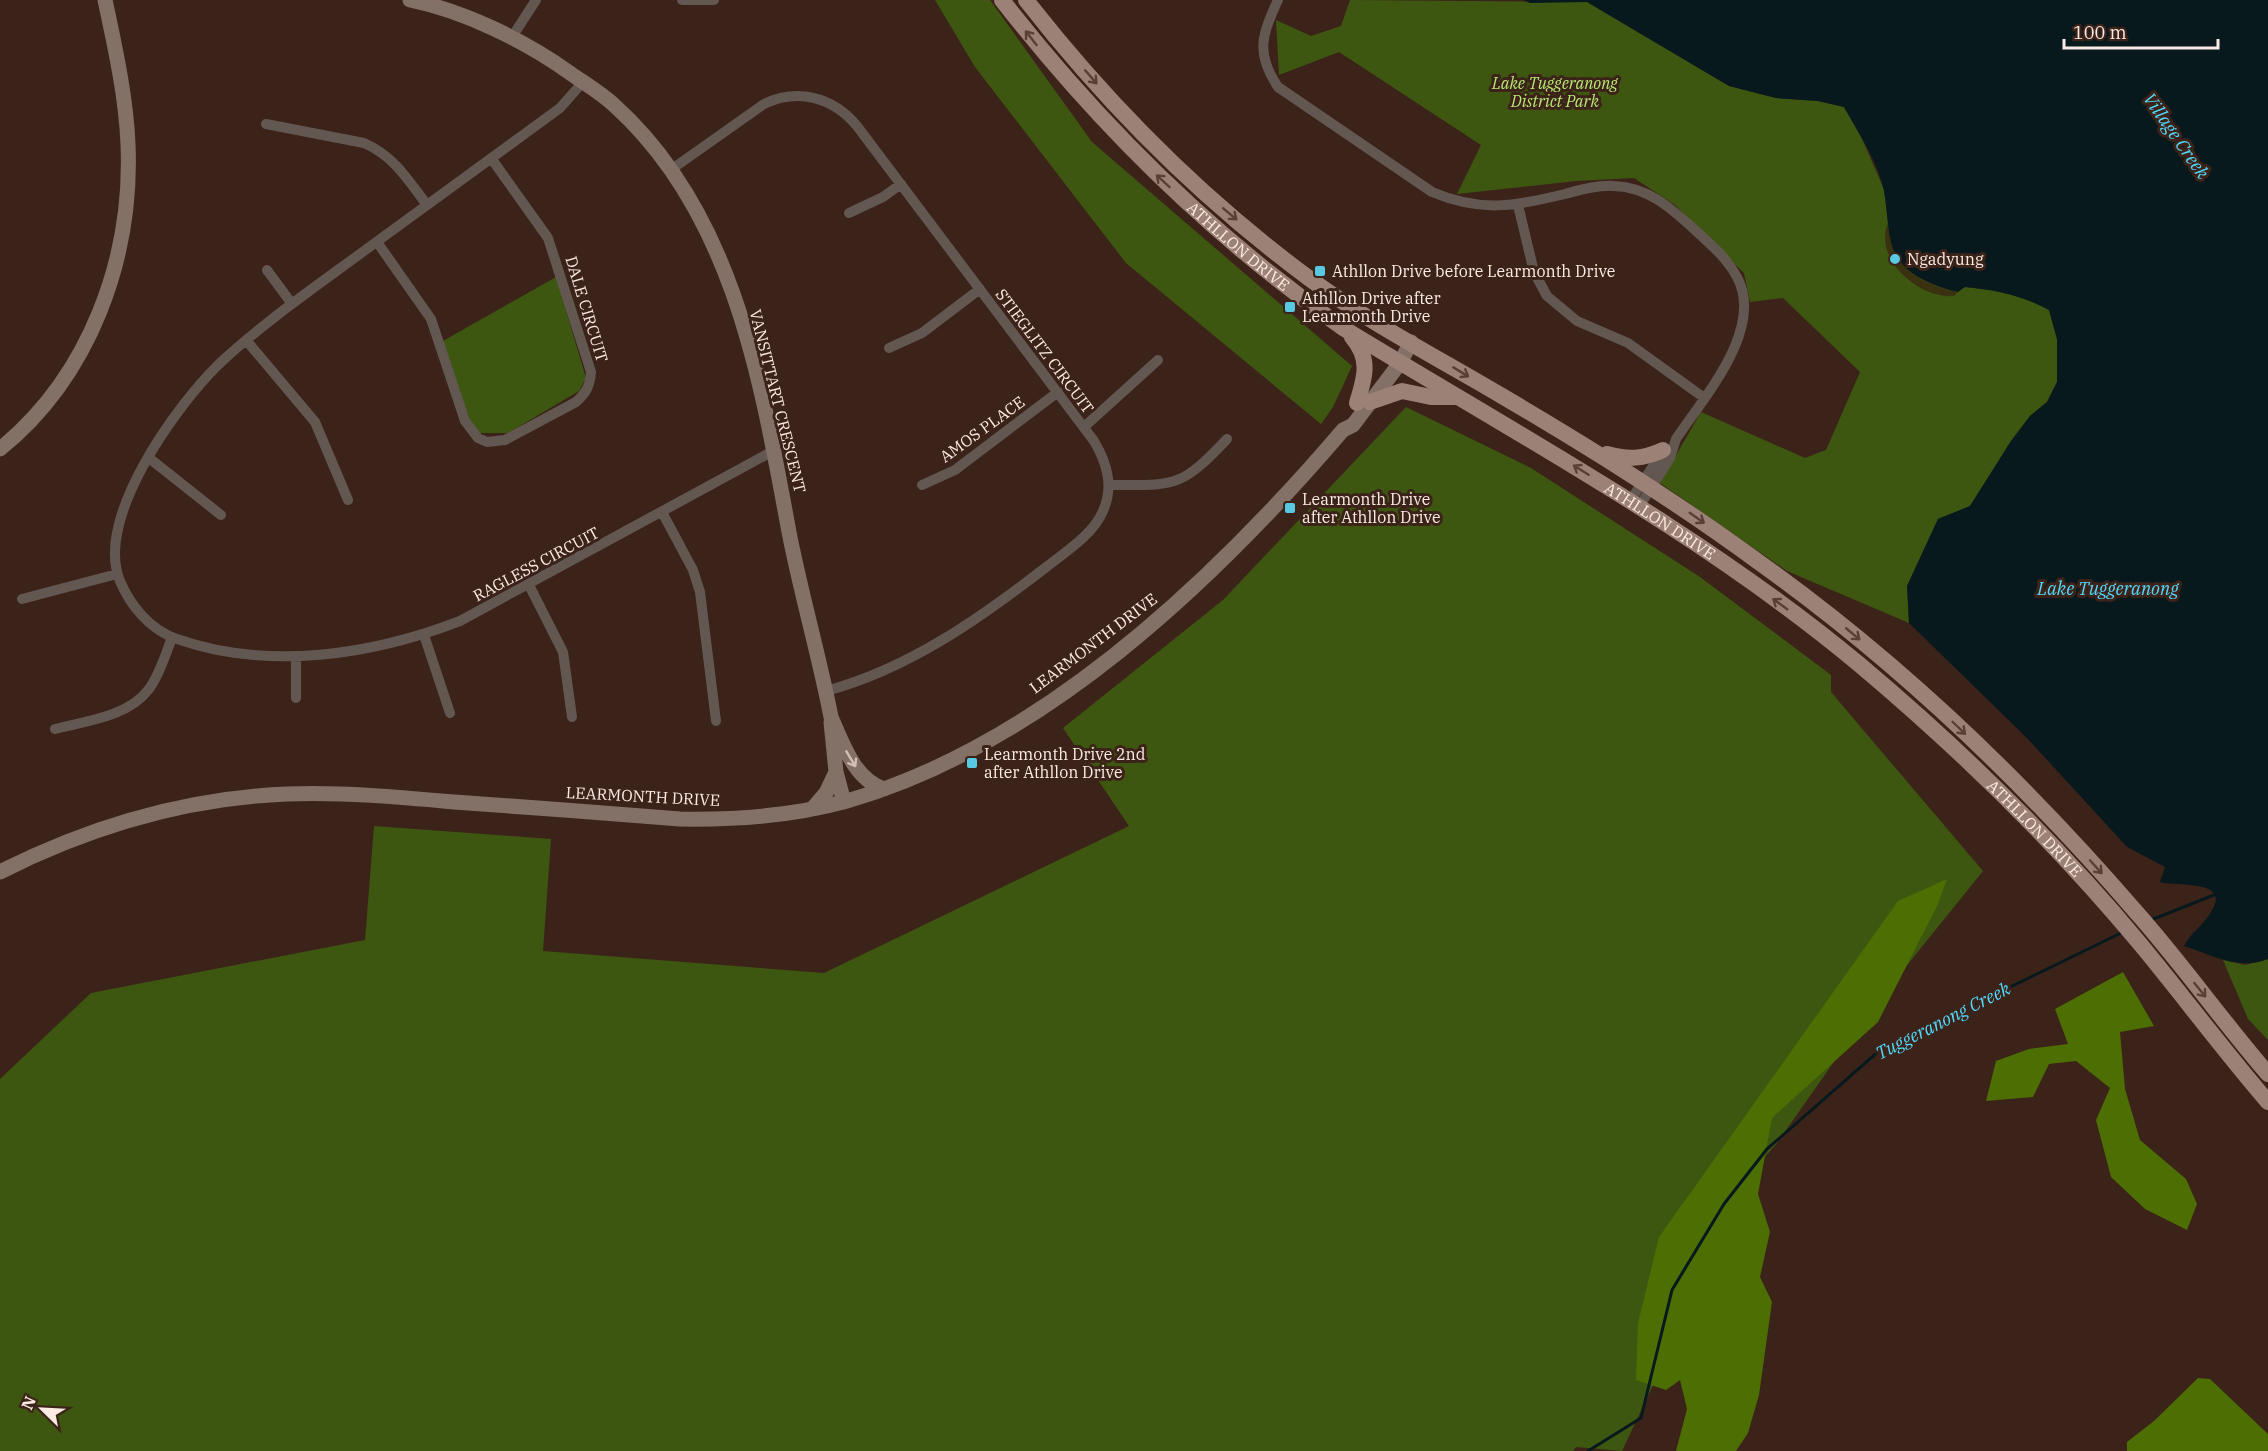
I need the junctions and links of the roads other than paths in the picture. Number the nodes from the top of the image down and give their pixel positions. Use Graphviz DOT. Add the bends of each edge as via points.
graph roads {
  1 [pos="410,0"];
  2 [pos="536,0"];
  3 [pos="682,0"];
  4 [pos="714,0"];
  5 [pos="1002,0"];
  6 [pos="1026,0"];
  7 [pos="107,1"];
  8 [pos="1274,1"];
  9 [pos="512,37"];
  10 [pos="583,82"];
  11 [pos="266,124"];
  12 [pos="491,158"];
  13 [pos="672,169"];
  14 [pos="900,184"];
  15 [pos="427,205"];
  16 [pos="1518,206"];
  17 [pos="849,213"];
  18 [pos="376,242"];
  19 [pos="267,270"];
  20 [pos="980,289"];
  21 [pos="292,304"];
  22 [pos="1343,328"];
  23 [pos="246,340"];
  24 [pos="1411,342"];
  25 [pos="889,348"];
  26 [pos="1158,360"];
  27 [pos="1396,360"];
  28 [pos="1058,392"];
  29 [pos="1455,396"];
  30 [pos="1703,397"];
  31 [pos="1364,403"];
  32 [pos="1084,427"];
  33 [pos="1227,439"];
  34 [pos="1676,439"];
  35 [pos="0,449"];
  36 [pos="1591,449"];
  37 [pos="1663,450"];
  38 [pos="773,451"];
  39 [pos="149,458"];
  40 [pos="1648,484"];
  41 [pos="922,485"];
  42 [pos="1109,485"];
  43 [pos="348,500"];
  44 [pos="1635,504"];
  45 [pos="662,512"];
  46 [pos="221,515"];
  47 [pos="117,574"];
  48 [pos="528,585"];
  49 [pos="22,599"];
  50 [pos="424,635"];
  51 [pos="172,638"];
  52 [pos="296,656"];
  53 [pos="826,691"];
  54 [pos="296,698"];
  55 [pos="450,713"];
  56 [pos="572,717"];
  57 [pos="831,717"];
  58 [pos="716,722"];
  59 [pos="55,729"];
  60 [pos="836,772"];
  61 [pos="884,789"];
  62 [pos="844,802"];
  63 [pos="814,807"];
  64 [pos="0,872"];
  65 [pos="2268,1074"];
  66 [pos="2268,1102"];
  1 -- 9 [label="street, VANSITTART CRESCENT"];
  2 -- 9 [label="street"];
  3 -- 4 [label="street"];
  22 -- 5 [label="main road, ATHLLON DRIVE, one-way" via="1235,246 1148,167 1082,98"];
  6 -- 24 [label="main road, ATHLLON DRIVE, one-way" via="1114,104 1203,192 1312,280"];
  7 -- 35 [label="street" via="128,144 122,234 115,269 100,313 78,356 45,404"];
  8 -- 16 [label="street" via="1263,51 1269,73 1284,93 1432,192 1464,204"];
  9 -- 10 [label="street, VANSITTART CRESCENT"];
  10 -- 12 [label="street, RAGLESS CIRCUIT" via="560,108"];
  10 -- 13 [label="street, VANSITTART CRESCENT" via="613,103"];
  11 -- 15 [label="street" via="378,149 400,169"];
  12 -- 15 [label="street, RAGLESS CIRCUIT"];
  12 -- 18 [label="street, DALE CIRCUIT" via="538,222 555,255 591,372 590,384 576,402 505,440 487,442 478,438 468,429 431,319"];
  13 -- 14 [label="street, STIEGLITZ CIRCUIT" via="764,104 794,95 820,99 849,117"];
  13 -- 38 [label="street, VANSITTART CRESCENT" via="701,219 731,288 747,335"];
  14 -- 17 [label="street"];
  14 -- 20 [label="street, STIEGLITZ CIRCUIT"];
  15 -- 18 [label="street, RAGLESS CIRCUIT"];
  16 -- 30 [label="street" via="1534,272 1547,296 1577,321 1637,349"];
  16 -- 30 [label="street" via="1606,186 1634,189 1667,205 1720,254 1741,286 1744,321 1732,352"];
  18 -- 21 [label="street, RAGLESS CIRCUIT"];
  19 -- 21 [label="street"];
  20 -- 25 [label="street" via="922,333"];
  20 -- 28 [label="street, STIEGLITZ CIRCUIT"];
  21 -- 23 [label="street, RAGLESS CIRCUIT"];
  22 -- 27 [label="main road, ATHLLON DRIVE"];
  22 -- 31 [label="main road" via="1360,346 1366,363"];
  23 -- 39 [label="street, RAGLESS CIRCUIT" via="191,395"];
  23 -- 43 [label="street" via="315,422"];
  24 -- 27 [label="street, LEARMONTH DRIVE"];
  24 -- 36 [label="main road, ATHLLON DRIVE, one-way"];
  26 -- 32 [label="street"];
  27 -- 29 [label="main road, ATHLLON DRIVE"];
  27 -- 31 [label="street, LEARMONTH DRIVE"];
  28 -- 32 [label="street, STIEGLITZ CIRCUIT"];
  28 -- 41 [label="street, AMOS PLACE" via="955,470"];
  29 -- 31 [label="main road" via="1431,397 1402,391"];
  44 -- 29 [label="main road, ATHLLON DRIVE, one-way"];
  30 -- 34 [label="street"];
  31 -- 61 [label="street, LEARMONTH DRIVE" via="1345,418 1343,430 1245,539 1130,641 1004,732 958,758"];
  32 -- 42 [label="street, STIEGLITZ CIRCUIT" via="1103,455"];
  33 -- 42 [label="street" via="1190,476 1175,482"];
  34 -- 37 [label="street"];
  34 -- 40 [label="street" via="1670,458"];
  36 -- 37 [label="main road" via="1627,459 1645,459"];
  36 -- 40 [label="main road, ATHLLON DRIVE"];
  37 -- 40 [label="street"];
  38 -- 45 [label="street, RAGLESS CIRCUIT"];
  38 -- 53 [label="street, VANSITTART CRESCENT"];
  39 -- 46 [label="street"];
  39 -- 47 [label="street, RAGLESS CIRCUIT" via="118,525 114,544"];
  40 -- 44 [label="street"];
  40 -- 65 [label="main road, ATHLLON DRIVE, one-way" via="1811,600 1892,666 2020,786 2138,913"];
  42 -- 53 [label="street, STIEGLITZ CIRCUIT" via="1095,525 1030,580 926,650 888,669"];
  66 -- 44 [label="main road, ATHLLON DRIVE, one-way" via="2141,945 1993,786 1858,663"];
  45 -- 48 [label="street, RAGLESS CIRCUIT"];
  45 -- 58 [label="street" via="693,570 700,592"];
  47 -- 49 [label="street"];
  47 -- 51 [label="street, RAGLESS CIRCUIT" via="137,611"];
  48 -- 50 [label="street, RAGLESS CIRCUIT"];
  48 -- 56 [label="street" via="563,652"];
  50 -- 52 [label="street, RAGLESS CIRCUIT" via="362,650"];
  50 -- 55 [label="street"];
  51 -- 52 [label="street, RAGLESS CIRCUIT" via="221,650"];
  51 -- 59 [label="street" via="150,687 133,704"];
  52 -- 54 [label="street"];
  53 -- 57 [label="street, VANSITTART CRESCENT"];
  57 -- 60 [label="street, VANSITTART CRESCENT"];
  57 -- 61 [label="street, VANSITTART CRESCENT, one-way" via="859,771 868,782"];
  60 -- 62 [label="street, VANSITTART CRESCENT"];
  60 -- 63 [label="street"];
  61 -- 62 [label="street, LEARMONTH DRIVE"];
  62 -- 63 [label="street, LEARMONTH DRIVE"];
  63 -- 64 [label="street, LEARMONTH DRIVE" via="745,818 680,819 376,796 286,794 216,801 122,822 40,852"];
}
